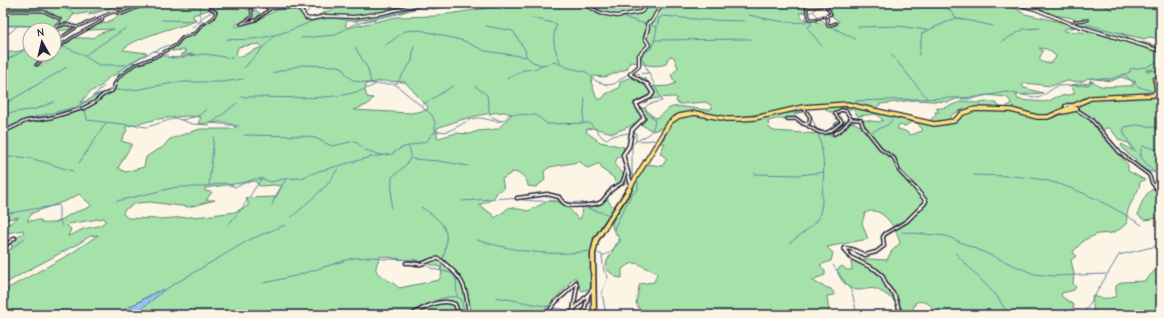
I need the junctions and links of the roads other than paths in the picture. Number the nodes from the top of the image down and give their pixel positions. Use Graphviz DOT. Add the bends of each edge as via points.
graph roads {
  1 [pos="135,3"];
  2 [pos="148,3"];
  3 [pos="211,3"];
  4 [pos="251,3"];
  5 [pos="266,3"];
  6 [pos="466,3"];
  7 [pos="582,3"];
  8 [pos="661,3"];
  9 [pos="666,3"];
  10 [pos="808,3"];
  11 [pos="1013,3"];
  12 [pos="824,4"];
  13 [pos="810,6"];
  14 [pos="270,8"];
  15 [pos="3,11"];
  16 [pos="114,12"];
  17 [pos="103,16"];
  18 [pos="827,16"];
  19 [pos="1088,20"];
  20 [pos="836,23"];
  21 [pos="1073,24"];
  22 [pos="77,27"];
  23 [pos="62,37"];
  24 [pos="62,44"];
  25 [pos="1161,50"];
  26 [pos="39,62"];
  27 [pos="36,64"];
  28 [pos="1161,77"];
  29 [pos="803,108"];
  30 [pos="1074,108"];
  31 [pos="1060,112"];
  32 [pos="851,119"];
  33 [pos="787,120"];
  34 [pos="806,124"];
  35 [pos="3,132"];
  36 [pos="834,134"];
  37 [pos="627,169"];
  38 [pos="629,176"];
  39 [pos="636,177"];
  40 [pos="632,185"];
  41 [pos="1161,193"];
  42 [pos="517,198"];
  43 [pos="15,238"];
  44 [pos="3,247"];
  45 [pos="406,263"];
  46 [pos="594,288"];
  47 [pos="590,292"];
  48 [pos="573,311"];
  49 [pos="412,315"];
  50 [pos="459,315"];
  51 [pos="469,315"];
  52 [pos="548,315"];
  53 [pos="575,315"];
  54 [pos="583,315"];
  55 [pos="594,315"];
  56 [pos="901,315"];
  1 -- 16 [label="street"];
  2 -- 16 [label="street" via="123,14"];
  3 -- 35 [label="street" via="210,8 216,12 213,18 195,33 182,38 175,46 133,66 118,77 112,91 93,104 69,113 22,122"];
  4 -- 14 [label="street" via="252,17 241,24 256,20"];
  5 -- 14 [label="main road" via="266,7"];
  6 -- 14 [label="main road" via="421,4 357,17 326,16 311,19 306,18 304,13 296,8"];
  7 -- 8 [label="main road" via="600,13 617,16 640,12 646,7"];
  9 -- 37 [label="main road" via="647,24 645,38 650,45 639,53 639,66 630,74 646,82 653,94 636,104 644,118 635,125 629,146 623,155"];
  10 -- 13 [label="street"];
  11 -- 21 [label="main road"];
  12 -- 13 [label="street"];
  12 -- 18 [label="street" via="830,13"];
  13 -- 18 [label="street" via="806,8 810,19"];
  15 -- 22 [label="street" via="42,11 60,19 59,24 53,28 65,24"];
  16 -- 17 [label="street"];
  17 -- 22 [label="street"];
  17 -- 24 [label="street" via="102,20"];
  18 -- 20 [label="street" via="828,26"];
  19 -- 21 [label="street" via="1075,21"];
  21 -- 25 [label="main road"];
  22 -- 23 [label="street"];
  26 -- 27 [label="street"];
  28 -- 30 [label="highway" via="1155,79 1157,91 1153,95 1092,98"];
  29 -- 31 [label="highway" via="851,105 934,124 948,123 963,112 980,109 1011,110 1043,118"];
  29 -- 34 [label="street" via="810,117 810,122"];
  29 -- 39 [label="highway" via="741,119 695,113 679,116 670,122"];
  30 -- 31 [label="highway"];
  30 -- 31 [label="highway"];
  30 -- 41 [label="street" via="1091,119 1120,153 1150,175 1152,183"];
  32 -- 34 [label="street" via="845,111 838,110 836,114 842,122 831,131 822,134"];
  32 -- 36 [label="street"];
  32 -- 56 [label="street" via="861,120 882,150 894,158 895,166 905,180 926,201 923,209 886,233 884,246 874,255 862,255 850,248 844,248 850,257 882,275 886,286 895,296"];
  33 -- 34 [label="street" via="797,119"];
  37 -- 38 [label="main road"];
  37 -- 42 [label="street" via="622,183 609,191 599,204 570,206 563,203 559,197 547,194"];
  38 -- 39 [label="main road"];
  38 -- 40 [label="main road"];
  39 -- 40 [label="highway"];
  40 -- 46 [label="highway" via="596,240 592,254"];
  43 -- 44 [label="street"];
  45 -- 51 [label="street" via="420,265 436,258 458,274 468,297"];
  46 -- 47 [label="street"];
  46 -- 55 [label="highway"];
  47 -- 48 [label="street"];
  47 -- 54 [label="street"];
  48 -- 52 [label="street" via="576,282 571,290 551,306"];
  48 -- 53 [label="street"];
  49 -- 50 [label="street" via="449,301 455,304"];
}
